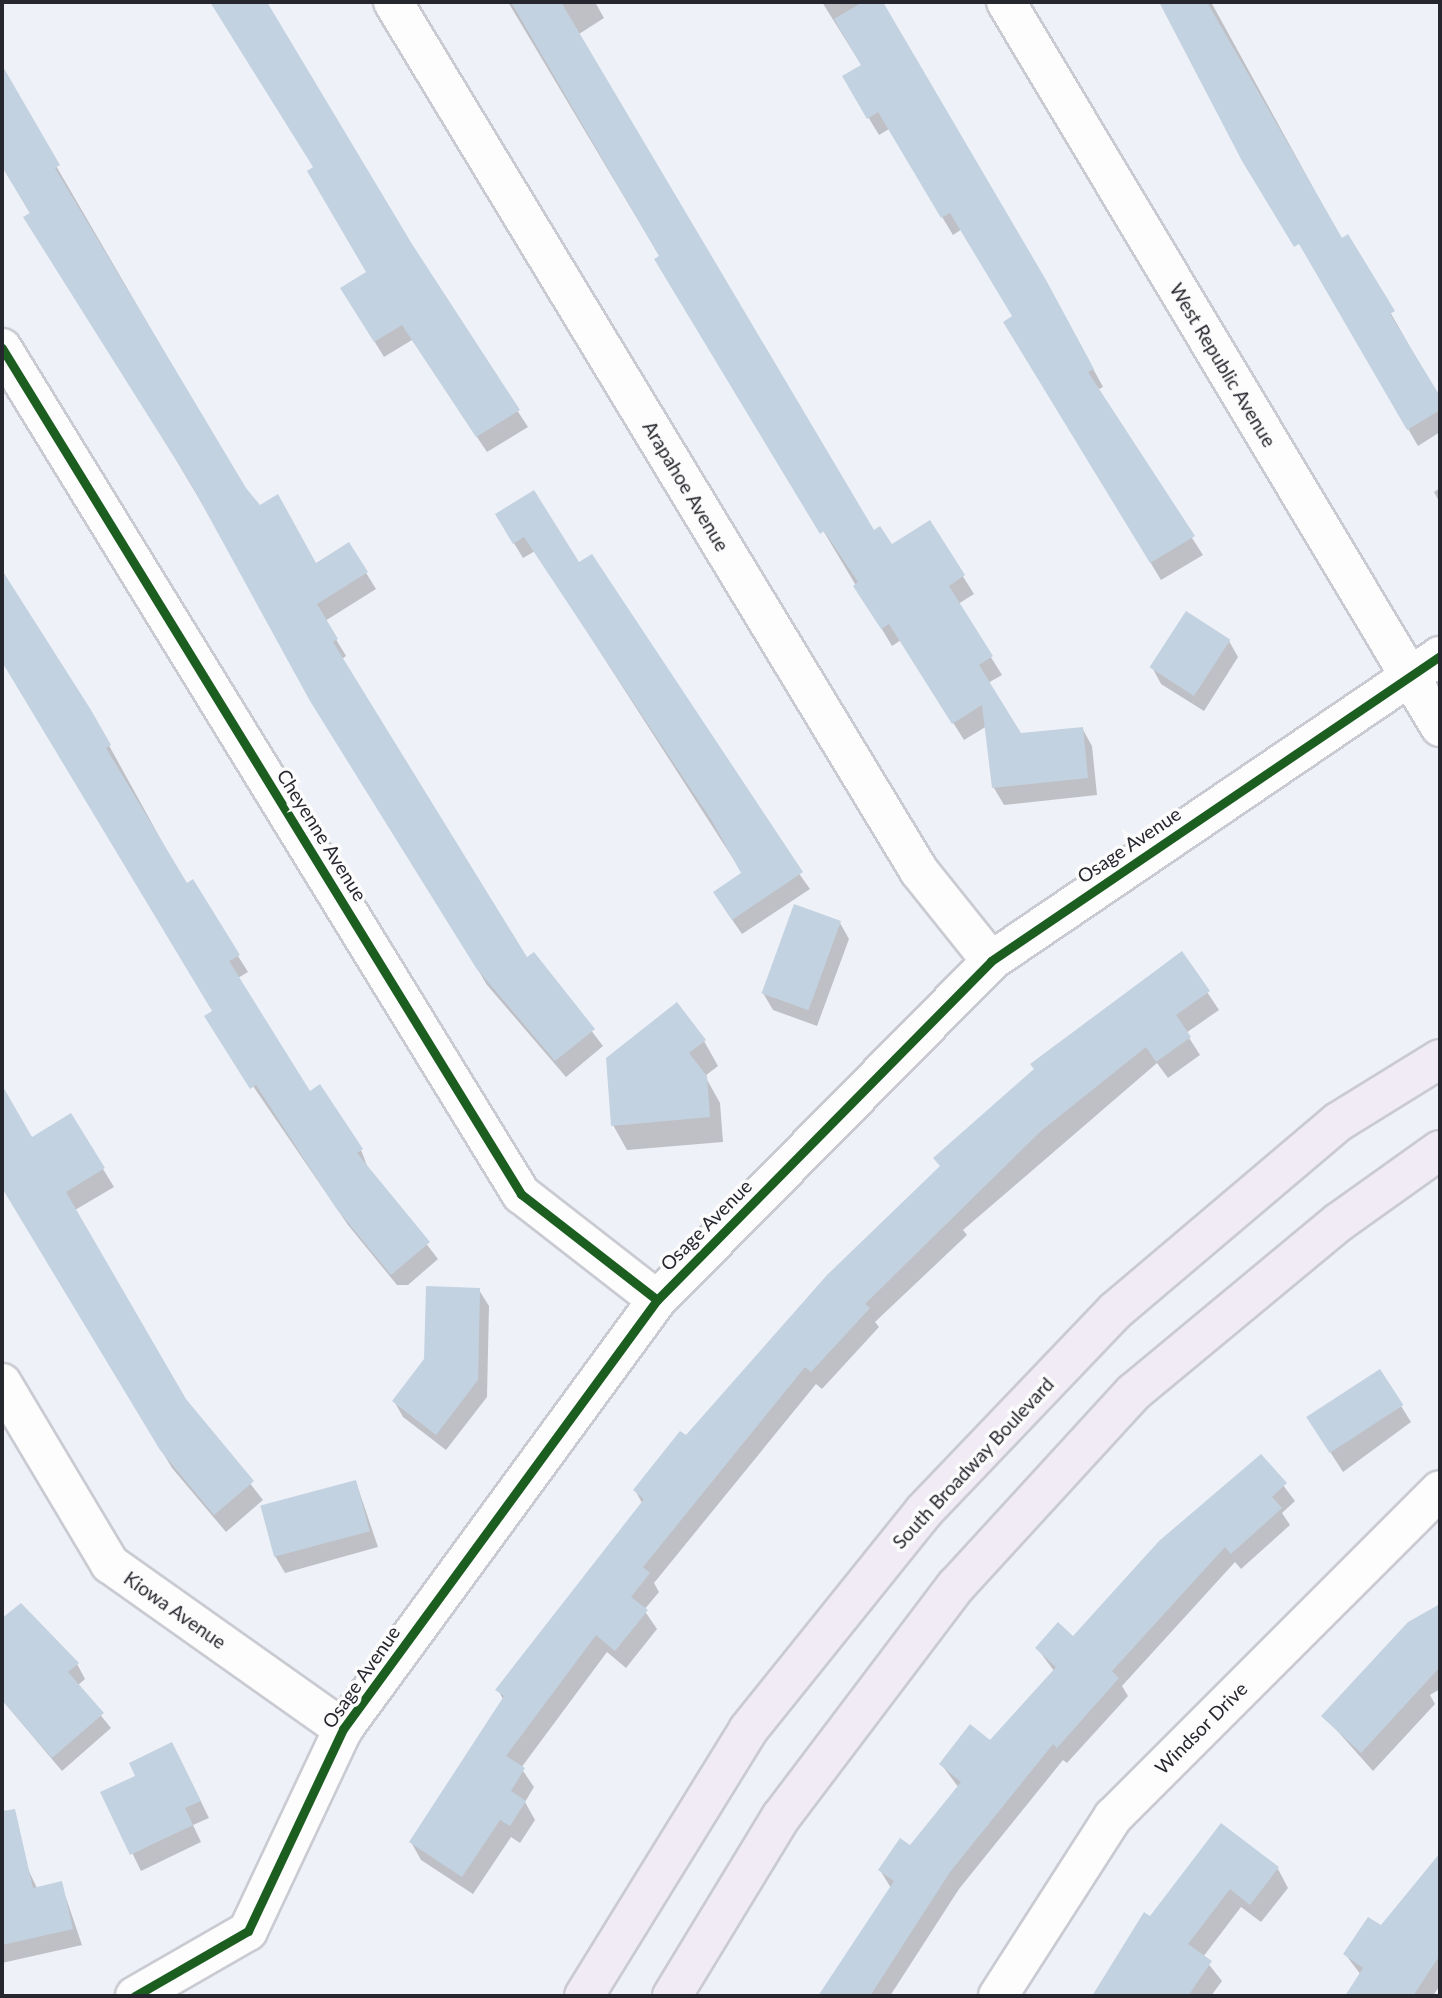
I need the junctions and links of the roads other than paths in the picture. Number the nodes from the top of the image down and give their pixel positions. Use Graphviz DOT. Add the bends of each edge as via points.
graph roads {
  1 [pos="393,2"];
  2 [pos="1006,2"];
  3 [pos="2,348"];
  4 [pos="1440,656"];
  5 [pos="1408,675"];
  6 [pos="1440,727"];
  7 [pos="991,961"];
  8 [pos="1440,1059"];
  9 [pos="1440,1150"];
  10 [pos="657,1300"];
  11 [pos="2,1383"];
  12 [pos="1440,1490"];
  13 [pos="343,1729"];
  14 [pos="135,1996"];
  15 [pos="584,1996"];
  16 [pos="672,1996"];
  17 [pos="998,1996"];
  1 -- 7 [label="street, Arapahoe Avenue" via="919,871"];
  2 -- 5 [label="street, West Republic Avenue"];
  3 -- 10 [label="street, Cheyenne Avenue" via="521,1194"];
  4 -- 5 [label="street, Osage Avenue"];
  5 -- 6 [label="street, West Republic Avenue"];
  5 -- 7 [label="street, Osage Avenue"];
  7 -- 10 [label="street, Osage Avenue"];
  8 -- 15 [label="main road, South Broadway Boulevard" via="1338,1122 1115,1311 924,1511 748,1730"];
  9 -- 16 [label="main road" via="1339,1222 1134,1392 956,1586 780,1817"];
  10 -- 13 [label="street, Osage Avenue"];
  11 -- 13 [label="street, Kiowa Avenue" via="110,1564"];
  12 -- 17 [label="street, Windsor Drive" via="1113,1817"];
  13 -- 14 [label="street, Osage Avenue" via="248,1930"];
}
